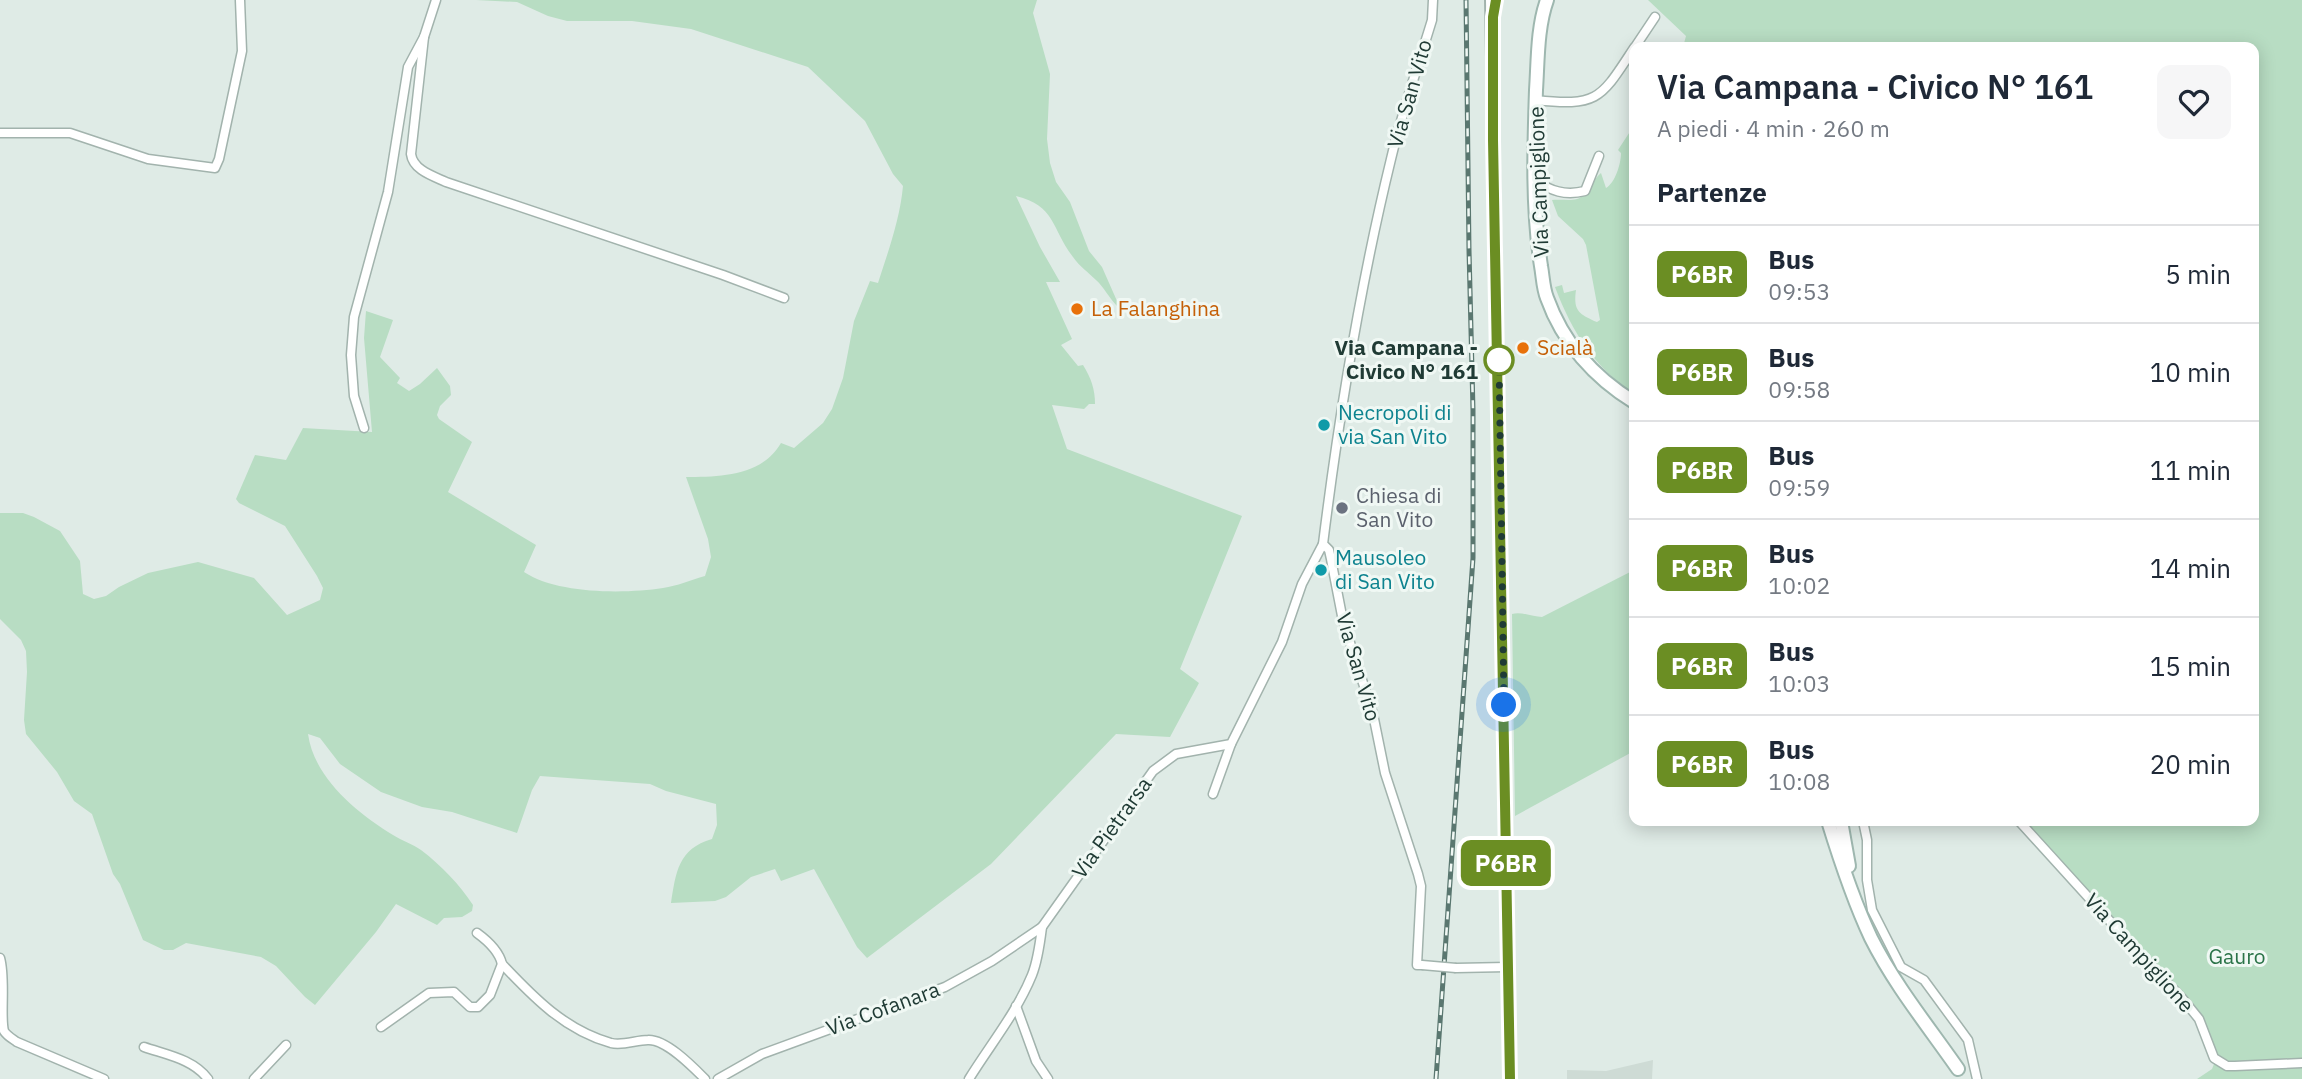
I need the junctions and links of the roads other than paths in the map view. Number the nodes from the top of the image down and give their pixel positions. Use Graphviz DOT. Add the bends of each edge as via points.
graph roads {
  1 [pos="240,0"];
  2 [pos="436,0"];
  3 [pos="1433,0"];
  4 [pos="1494,0"];
  5 [pos="1544,4"];
  6 [pos="1655,17"];
  7 [pos="424,37"];
  8 [pos="1639,42"];
  9 [pos="1629,57"];
  10 [pos="1536,100"];
  11 [pos="0,133"];
  12 [pos="1599,156"];
  13 [pos="1534,180"];
  14 [pos="783,298"];
  15 [pos="1629,399"];
  16 [pos="364,428"];
  17 [pos="1323,544"];
  18 [pos="1231,744"];
  19 [pos="1213,794"];
  20 [pos="1830,826"];
  21 [pos="1842,826"];
  22 [pos="1864,826"];
  23 [pos="2023,826"];
  24 [pos="1853,894"];
  25 [pos="1042,927"];
  26 [pos="477,933"];
  27 [pos="0,958"];
  28 [pos="502,964"];
  29 [pos="1507,967"];
  30 [pos="1016,1006"];
  31 [pos="382,1027"];
  32 [pos="286,1045"];
  33 [pos="144,1047"];
  34 [pos="2302,1063"];
  35 [pos="1958,1069"];
  36 [pos="104,1079"];
  37 [pos="208,1079"];
  38 [pos="254,1079"];
  39 [pos="705,1079"];
  40 [pos="718,1079"];
  41 [pos="969,1079"];
  42 [pos="1048,1079"];
  43 [pos="1510,1079"];
  44 [pos="1977,1079"];
  1 -- 11 [label="street" via="242,51 215,168 148,159 70,133"];
  2 -- 7 [label="street"];
  3 -- 17 [label="street, Via San Vito" via="1432,20 1391,157 1360,300"];
  4 -- 29 [label="street"];
  5 -- 10 [label="main road, Via Campiglione"];
  6 -- 8 [label="street"];
  7 -- 14 [label="street" via="411,154 423,171"];
  7 -- 16 [label="street" via="408,67 388,192 354,317 354,396"];
  9 -- 10 [label="street" via="1608,88 1590,101"];
  10 -- 13 [label="main road, Via Campiglione"];
  12 -- 13 [label="street" via="1585,191 1552,191"];
  13 -- 15 [label="main road, Via Campiglione" via="1546,296 1565,337 1587,364"];
  17 -- 18 [label="street" via="1302,584 1282,642"];
  17 -- 29 [label="street, Via San Vito, bridge" via="1329,550 1343,621 1373,714 1385,773 1419,874 1419,965"];
  18 -- 19 [label="street"];
  18 -- 25 [label="street, Via Pietrarsa" via="1176,754 1153,771"];
  20 -- 24 [label="main road"];
  21 -- 24 [label="main road"];
  22 -- 44 [label="street" via="1872,910 1901,967 1924,980 1968,1041"];
  23 -- 34 [label="street, Via Campiglione" via="2182,998 2199,1019 2214,1058 2227,1066"];
  24 -- 35 [label="main road" via="1896,980"];
  25 -- 30 [label="street, Via Pietrarsa" via="1032,974"];
  25 -- 40 [label="street, Via Cofanara" via="944,987 762,1054"];
  26 -- 28 [label="street" via="501,957"];
  27 -- 36 [label="street" via="0,1022 7,1035"];
  28 -- 31 [label="street" via="490,995 478,1007 470,1007 454,992 429,993"];
  28 -- 39 [label="street" via="546,1009 570,1026 611,1043 657,1041"];
  29 -- 43 [label="street"];
  30 -- 41 [label="street, Via Pietrarsa"];
  30 -- 42 [label="street" via="1036,1062"];
  32 -- 38 [label="street"];
  33 -- 37 [label="street" via="192,1064"];
}
